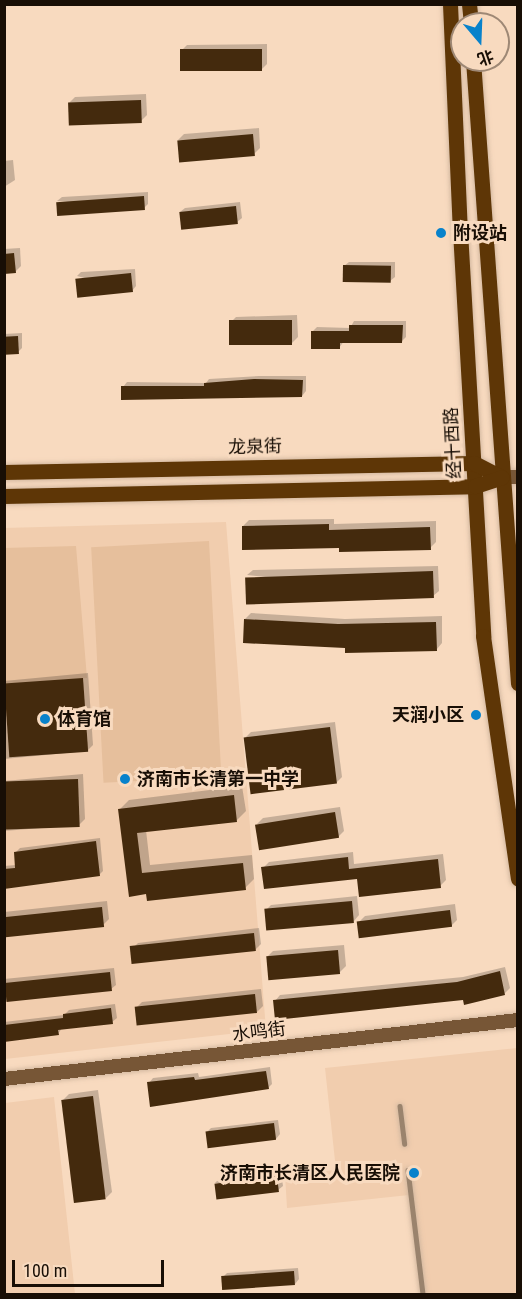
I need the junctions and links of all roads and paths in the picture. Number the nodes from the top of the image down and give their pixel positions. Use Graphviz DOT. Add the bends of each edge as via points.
graph roads {
  1 [pos="450,4"];
  2 [pos="474,72"];
  3 [pos="474,463"];
  4 [pos="4,472"];
  5 [pos="510,477"];
  6 [pos="475,486"];
  7 [pos="4,496"];
  8 [pos="518,683"];
  9 [pos="518,878"];
  10 [pos="518,1020"];
  11 [pos="4,1079"];
  12 [pos="400,1106"];
  13 [pos="405,1144"];
  14 [pos="408,1170"];
  15 [pos="423,1294"];
  1 -- 3 [label="main road, 经十西路"];
  2 -- 5 [label="main road"];
  3 -- 4 [label="main road, 龙泉街"];
  3 -- 5 [label="main road, 龙泉街"];
  3 -- 6 [label="main road, 经十西路"];
  5 -- 6 [label="main road"];
  5 -- 8 [label="main road"];
  6 -- 7 [label="main road"];
  6 -- 9 [label="main road, 经十西路" via="483,636"];
  10 -- 11 [label="street, 水鸣街"];
  12 -- 13 [label="lane"];
  14 -- 15 [label="lane"];
}
